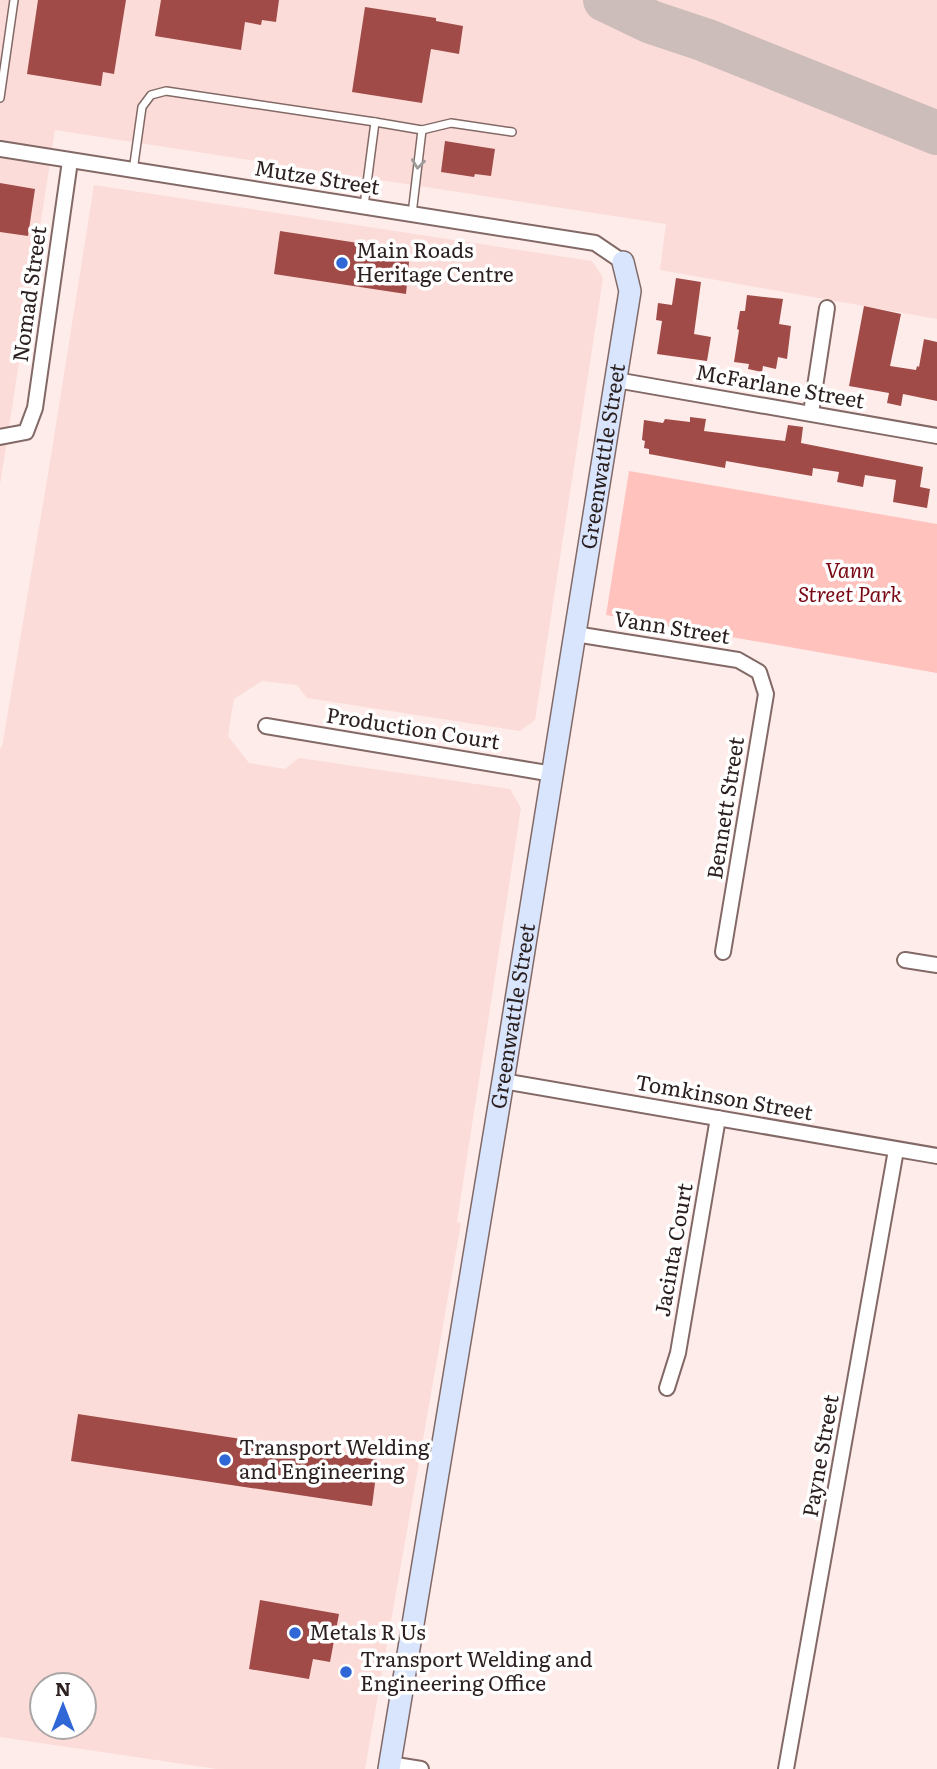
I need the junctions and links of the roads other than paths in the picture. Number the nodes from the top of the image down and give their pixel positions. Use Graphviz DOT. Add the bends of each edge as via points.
graph roads {
  1 [pos="14,0"];
  2 [pos="0,98"];
  3 [pos="375,122"];
  4 [pos="422,130"];
  5 [pos="512,132"];
  6 [pos="0,149"];
  7 [pos="70,162"];
  8 [pos="133,172"];
  9 [pos="364,206"];
  10 [pos="412,214"];
  11 [pos="623,262"];
  12 [pos="827,308"];
  13 [pos="616,380"];
  14 [pos="811,413"];
  15 [pos="937,436"];
  16 [pos="0,437"];
  17 [pos="575,634"];
  18 [pos="759,672"];
  19 [pos="266,726"];
  20 [pos="553,774"];
  21 [pos="723,952"];
  22 [pos="905,960"];
  23 [pos="937,965"];
  24 [pos="503,1081"];
  25 [pos="718,1118"];
  26 [pos="896,1150"];
  27 [pos="937,1156"];
  28 [pos="667,1388"];
  29 [pos="389,1766"];
  30 [pos="421,1769"];
  31 [pos="786,1769"];
  1 -- 2 [label="lane"];
  3 -- 4 [label="lane"];
  3 -- 8 [label="lane" via="166,91 151,95 142,107"];
  3 -- 9 [label="lane"];
  4 -- 5 [label="lane" via="451,123"];
  4 -- 10 [label="lane, one-way"];
  6 -- 7 [label="street, Mutze Street"];
  7 -- 8 [label="street, Mutze Street"];
  7 -- 16 [label="street, Nomad Street" via="35,408 26,432"];
  8 -- 9 [label="street, Mutze Street"];
  9 -- 10 [label="street, Mutze Street"];
  10 -- 11 [label="street, Mutze Street" via="595,243"];
  11 -- 13 [label="street, Greenwattle Street" via="630,290"];
  12 -- 14 [label="street"];
  13 -- 14 [label="street, McFarlane Street"];
  13 -- 17 [label="street, Greenwattle Street"];
  14 -- 15 [label="street, McFarlane Street"];
  17 -- 18 [label="street, Vann Street" via="738,660"];
  17 -- 20 [label="street, Greenwattle Street"];
  18 -- 21 [label="street, Bennett Street" via="766,694"];
  19 -- 20 [label="street, Production Court"];
  20 -- 24 [label="street, Greenwattle Street"];
  22 -- 23 [label="street"];
  24 -- 25 [label="street, Tomkinson Street"];
  24 -- 29 [label="street, Greenwattle Street"];
  25 -- 26 [label="street, Tomkinson Street"];
  25 -- 28 [label="street, Jacinta Court" via="678,1353"];
  26 -- 27 [label="street, Tomkinson Street"];
  26 -- 31 [label="street, Payne Street"];
  29 -- 30 [label="street"];
}
